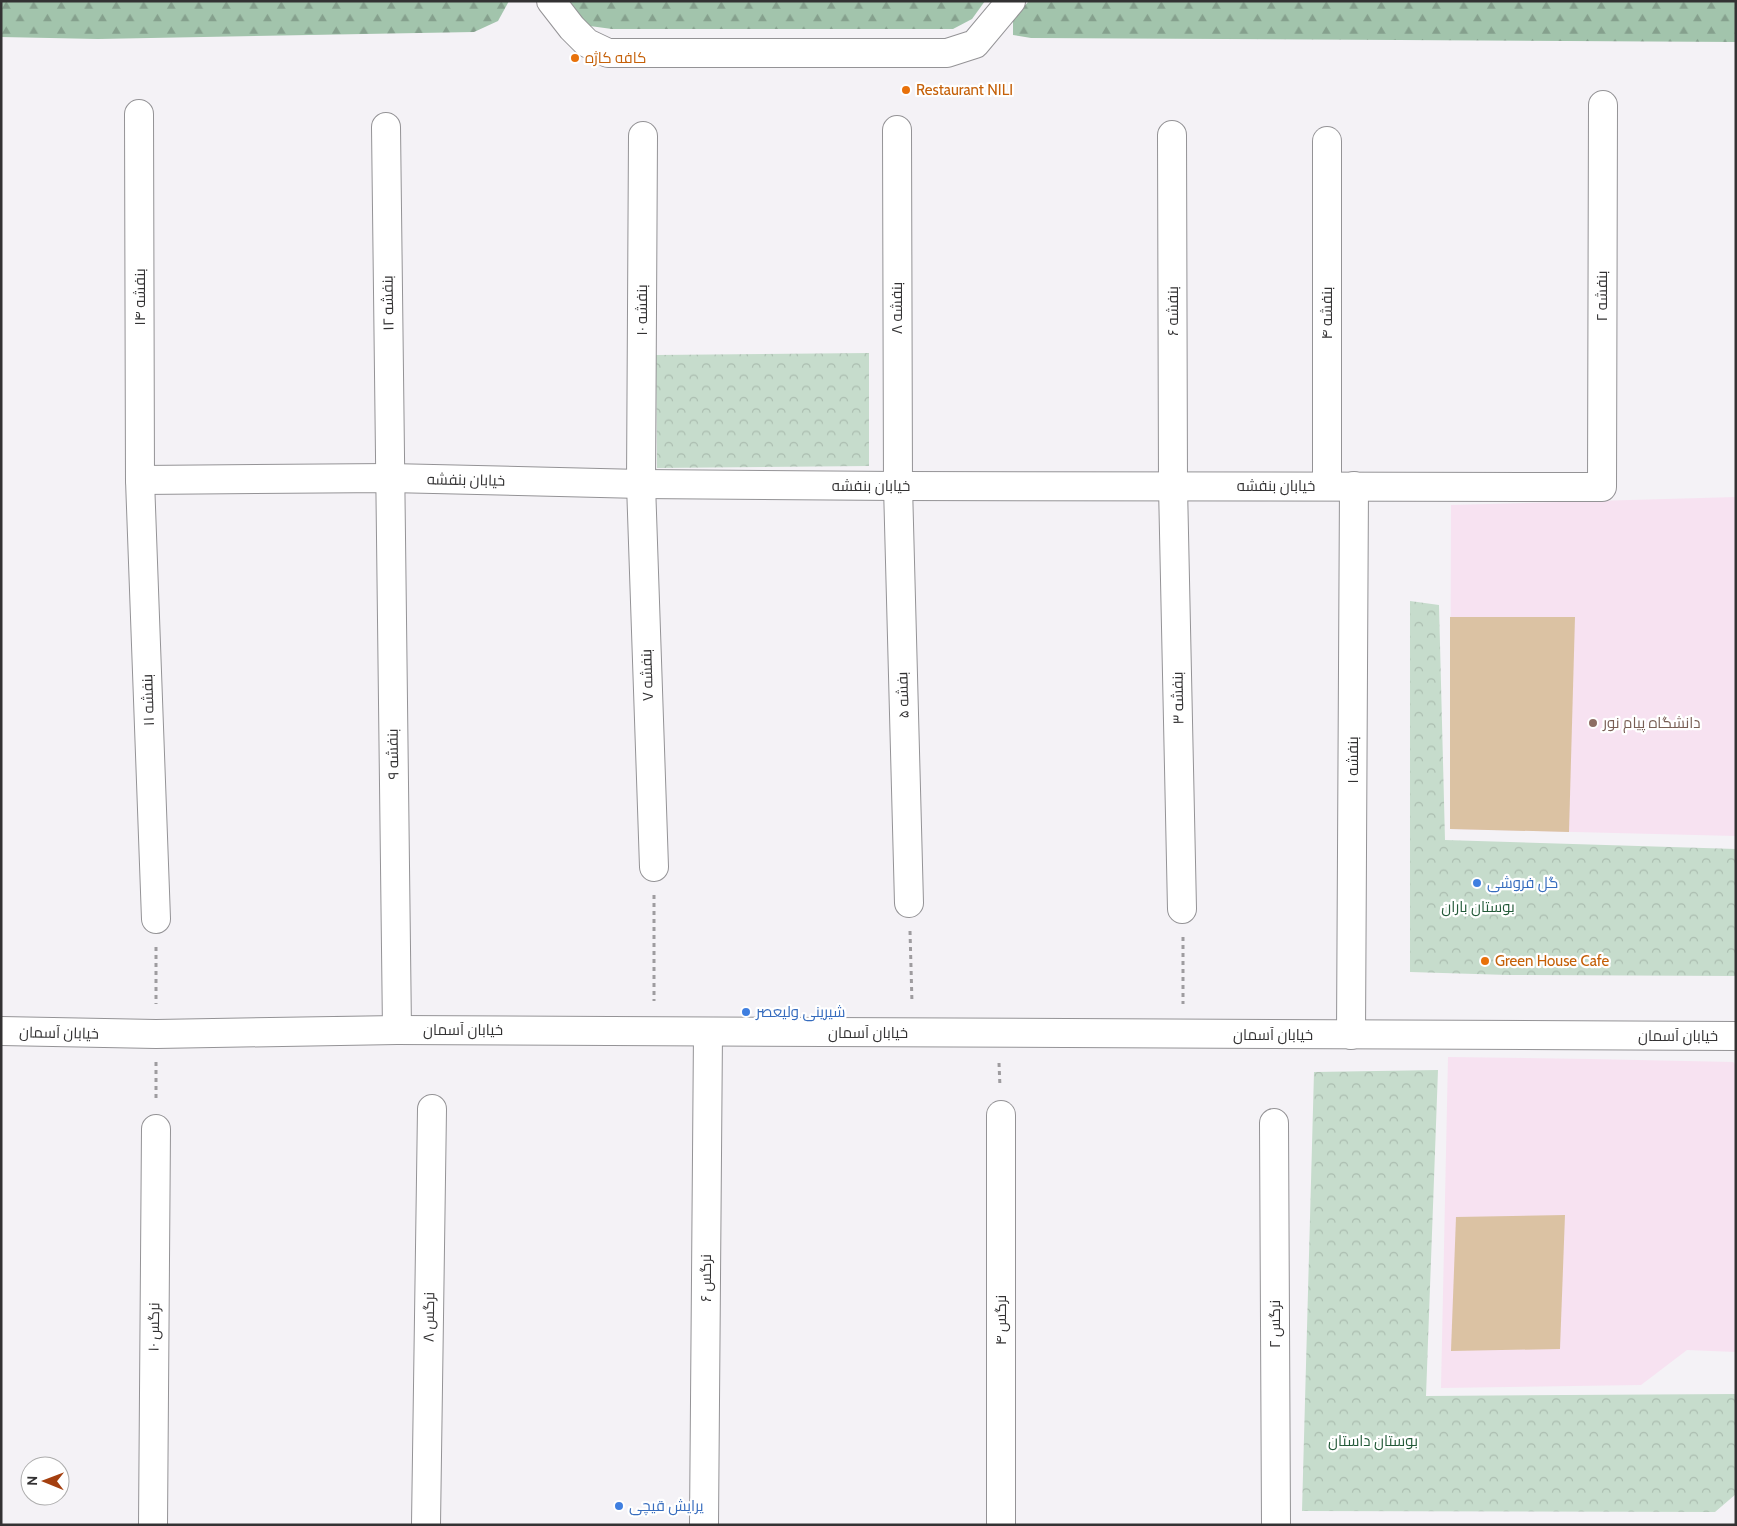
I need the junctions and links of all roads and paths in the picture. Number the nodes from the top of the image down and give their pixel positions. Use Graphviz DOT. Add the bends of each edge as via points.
graph roads {
  1 [pos="551,1"];
  2 [pos="1011,1"];
  3 [pos="1603,106"];
  4 [pos="139,114"];
  5 [pos="386,127"];
  6 [pos="897,130"];
  7 [pos="1172,135"];
  8 [pos="642,136"];
  9 [pos="1327,141"];
  10 [pos="390,478"];
  11 [pos="140,480"];
  12 [pos="641,484"];
  13 [pos="898,486"];
  14 [pos="1173,486"];
  15 [pos="1326,486"];
  16 [pos="1354,486"];
  17 [pos="1602,487"];
  18 [pos="654,867"];
  19 [pos="909,903"];
  20 [pos="1182,909"];
  21 [pos="156,919"];
  22 [pos="396,1030"];
  23 [pos="1,1031"];
  24 [pos="654,1031"];
  25 [pos="708,1032"];
  26 [pos="913,1033"];
  27 [pos="999,1033"];
  28 [pos="1183,1034"];
  29 [pos="1352,1035"];
  30 [pos="1736,1036"];
  31 [pos="432,1109"];
  32 [pos="1001,1115"];
  33 [pos="1274,1122"];
  34 [pos="156,1129"];
  35 [pos="153,1525"];
  36 [pos="426,1525"];
  37 [pos="704,1525"];
  38 [pos="1000,1525"];
  39 [pos="1276,1525"];
  1 -- 2 [label="street" via="587,43 608,53 947,53 975,44"];
  3 -- 17 [label="street, بنفشه ۲"];
  4 -- 11 [label="street, بنفشه ۱۴"];
  5 -- 10 [label="street, بنفشه ۱۲"];
  6 -- 13 [label="street, بنفشه ۸"];
  7 -- 14 [label="street, بنفشه ۶"];
  8 -- 12 [label="street, بنفشه ۱۰"];
  9 -- 15 [label="street, بنفشه ۴"];
  10 -- 11 [label="street, خیابان بنفشه"];
  10 -- 12 [label="street, خیابان بنفشه"];
  10 -- 22 [label="street, بنفشه ۹"];
  11 -- 21 [label="street, بنفشه ۱۱"];
  12 -- 13 [label="street, خیابان بنفشه"];
  12 -- 18 [label="street, بنفشه ۷"];
  13 -- 14 [label="street, خیابان بنفشه"];
  13 -- 19 [label="street, بفشه ۵"];
  14 -- 15 [label="street, خیابان بنفشه"];
  14 -- 20 [label="street, بنفشه ۳"];
  15 -- 16 [label="street, خیابان بنفشه"];
  16 -- 17 [label="street, خیابان بنفشه"];
  16 -- 29 [label="street, بنفشه ۱"];
  18 -- 24 [label="path"];
  19 -- 26 [label="path"];
  20 -- 28 [label="path"];
  22 -- 23 [label="street, خیابان آسمان" via="156,1034"];
  22 -- 24 [label="street, خیابان آسمان"];
  24 -- 25 [label="street, خیابان آسمان"];
  25 -- 26 [label="street, خیابان آسمان"];
  25 -- 37 [label="street, نرگس ۶"];
  26 -- 27 [label="street, خیابان آسمان"];
  27 -- 28 [label="street, خیابان آسمان"];
  27 -- 32 [label="path"];
  28 -- 29 [label="street, خیابان آسمان"];
  29 -- 30 [label="street, خیابان آسمان"];
  31 -- 36 [label="street, نرگس ۸"];
  32 -- 38 [label="street, نرگس ۴"];
  33 -- 39 [label="street, نرگس ۲"];
  34 -- 35 [label="street, نرگس ۱۰"];
}
